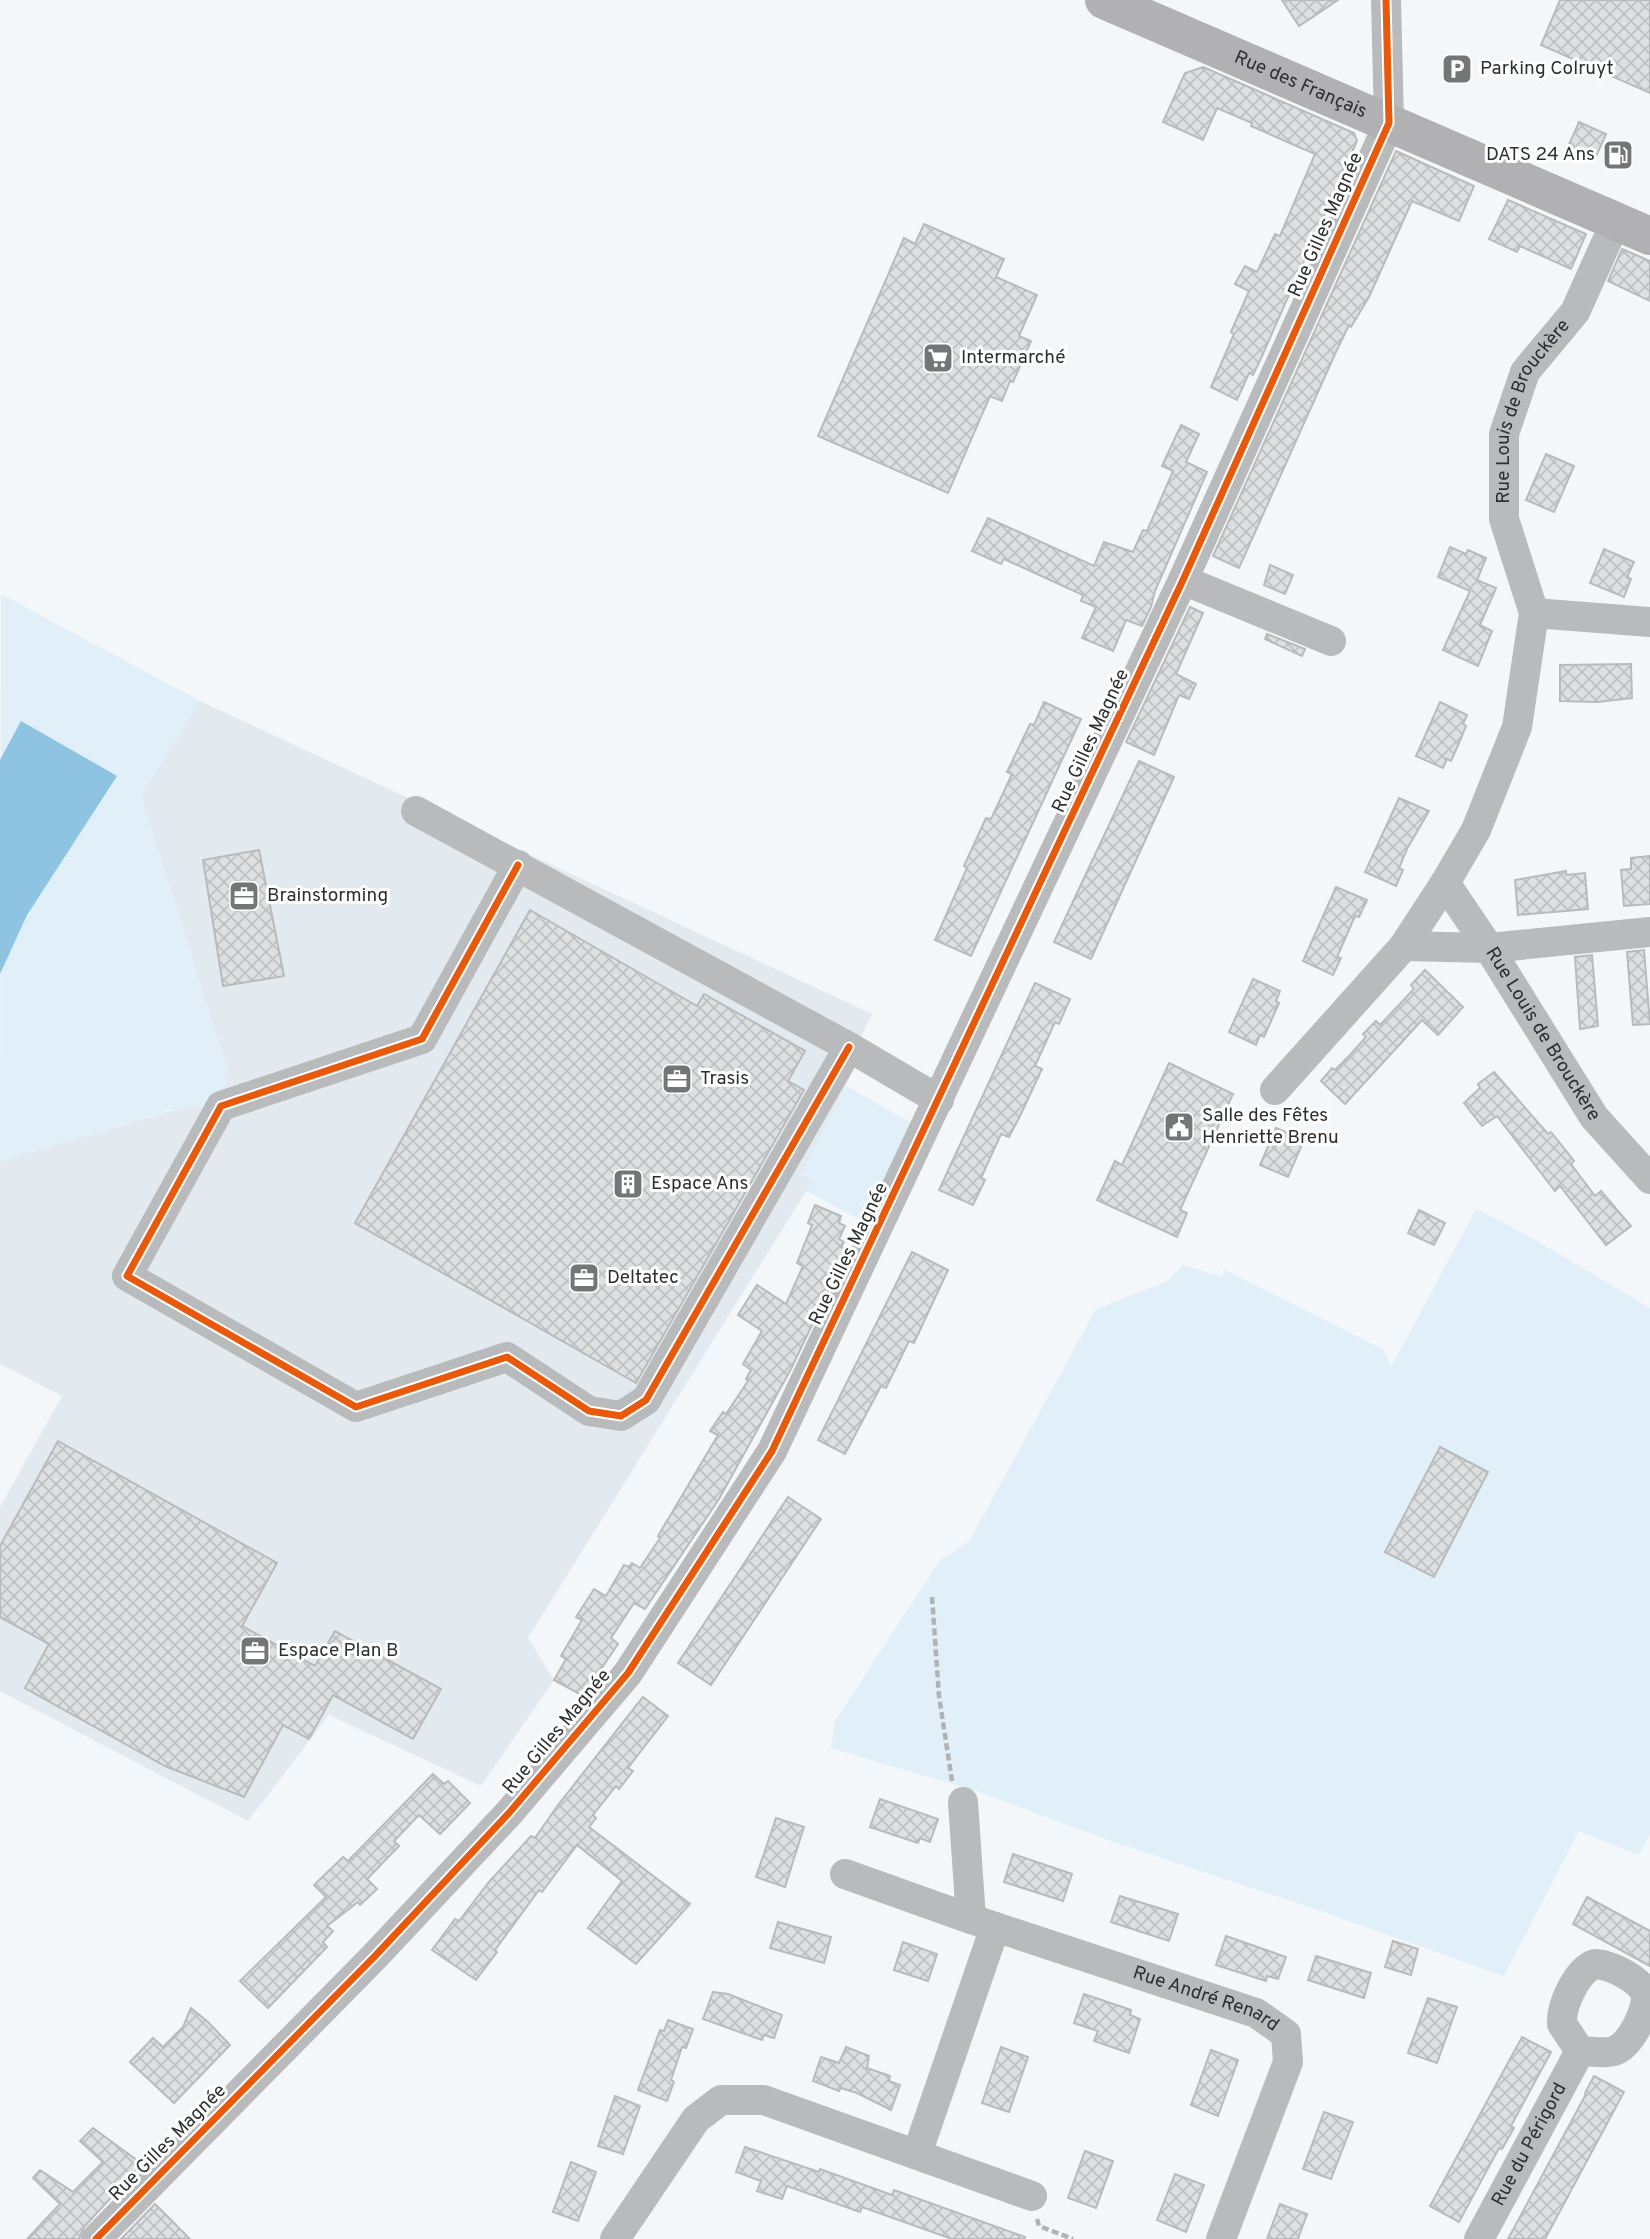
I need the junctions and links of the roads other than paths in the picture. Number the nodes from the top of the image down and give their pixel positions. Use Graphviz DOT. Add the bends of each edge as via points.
graph roads {
  1 [pos="1104,0"];
  2 [pos="1386,0"];
  3 [pos="1389,123"];
  4 [pos="1616,221"];
  5 [pos="1650,236"];
  6 [pos="1183,580"];
  7 [pos="1534,613"];
  8 [pos="1650,622"];
  9 [pos="1331,641"];
  10 [pos="416,811"];
  11 [pos="519,865"];
  12 [pos="1445,883"];
  13 [pos="1650,932"];
  14 [pos="1404,946"];
  15 [pos="1489,948"];
  16 [pos="849,1047"];
  17 [pos="1275,1090"];
  18 [pos="939,1100"];
  19 [pos="1650,1178"];
  20 [pos="963,1802"];
  21 [pos="845,1874"];
  22 [pos="983,1923"];
  23 [pos="1580,2051"];
  24 [pos="917,2154"];
  25 [pos="1032,2196"];
  26 [pos="96,2239"];
  27 [pos="615,2239"];
  28 [pos="1222,2239"];
  29 [pos="1479,2239"];
  1 -- 3 [label="main road, Rue des Français"];
  2 -- 3 [label="street"];
  3 -- 4 [label="main road, Rue des Français"];
  3 -- 6 [label="street, Rue Gilles Magnée"];
  4 -- 5 [label="main road, Rue des Français"];
  4 -- 7 [label="street, Rue Louis de Brouckère" via="1574,312 1525,372 1504,434 1504,519"];
  6 -- 9 [label="street"];
  6 -- 18 [label="street, Rue Gilles Magnée"];
  7 -- 8 [label="street"];
  7 -- 12 [label="street, Rue Louis de Brouckère" via="1517,727 1476,830"];
  10 -- 11 [label="street"];
  11 -- 16 [label="street"];
  11 -- 16 [label="street" via="422,1038 221,1107 127,1276 356,1407 506,1357 589,1411 621,1416 646,1400"];
  12 -- 14 [label="street, Rue Louis de Brouckère"];
  12 -- 15 [label="street, Rue Louis de Brouckère"];
  13 -- 15 [label="street"];
  14 -- 15 [label="street"];
  14 -- 17 [label="street, Rue Louis de Brouckère"];
  15 -- 19 [label="street, Rue Louis de Brouckère" via="1594,1117"];
  16 -- 18 [label="street"];
  18 -- 26 [label="street, Rue Gilles Magnée" via="772,1451 628,1673 509,1813 384,1947"];
  20 -- 22 [label="street"];
  21 -- 22 [label="street, Rue André Renard"];
  22 -- 24 [label="street"];
  22 -- 28 [label="street, Rue André Renard" via="1256,2012 1286,2034 1288,2062"];
  23 -- 29 [label="street, Rue du Périgord"];
  24 -- 25 [label="street"];
  24 -- 27 [label="street" via="764,2100 721,2100 696,2119"];
}
